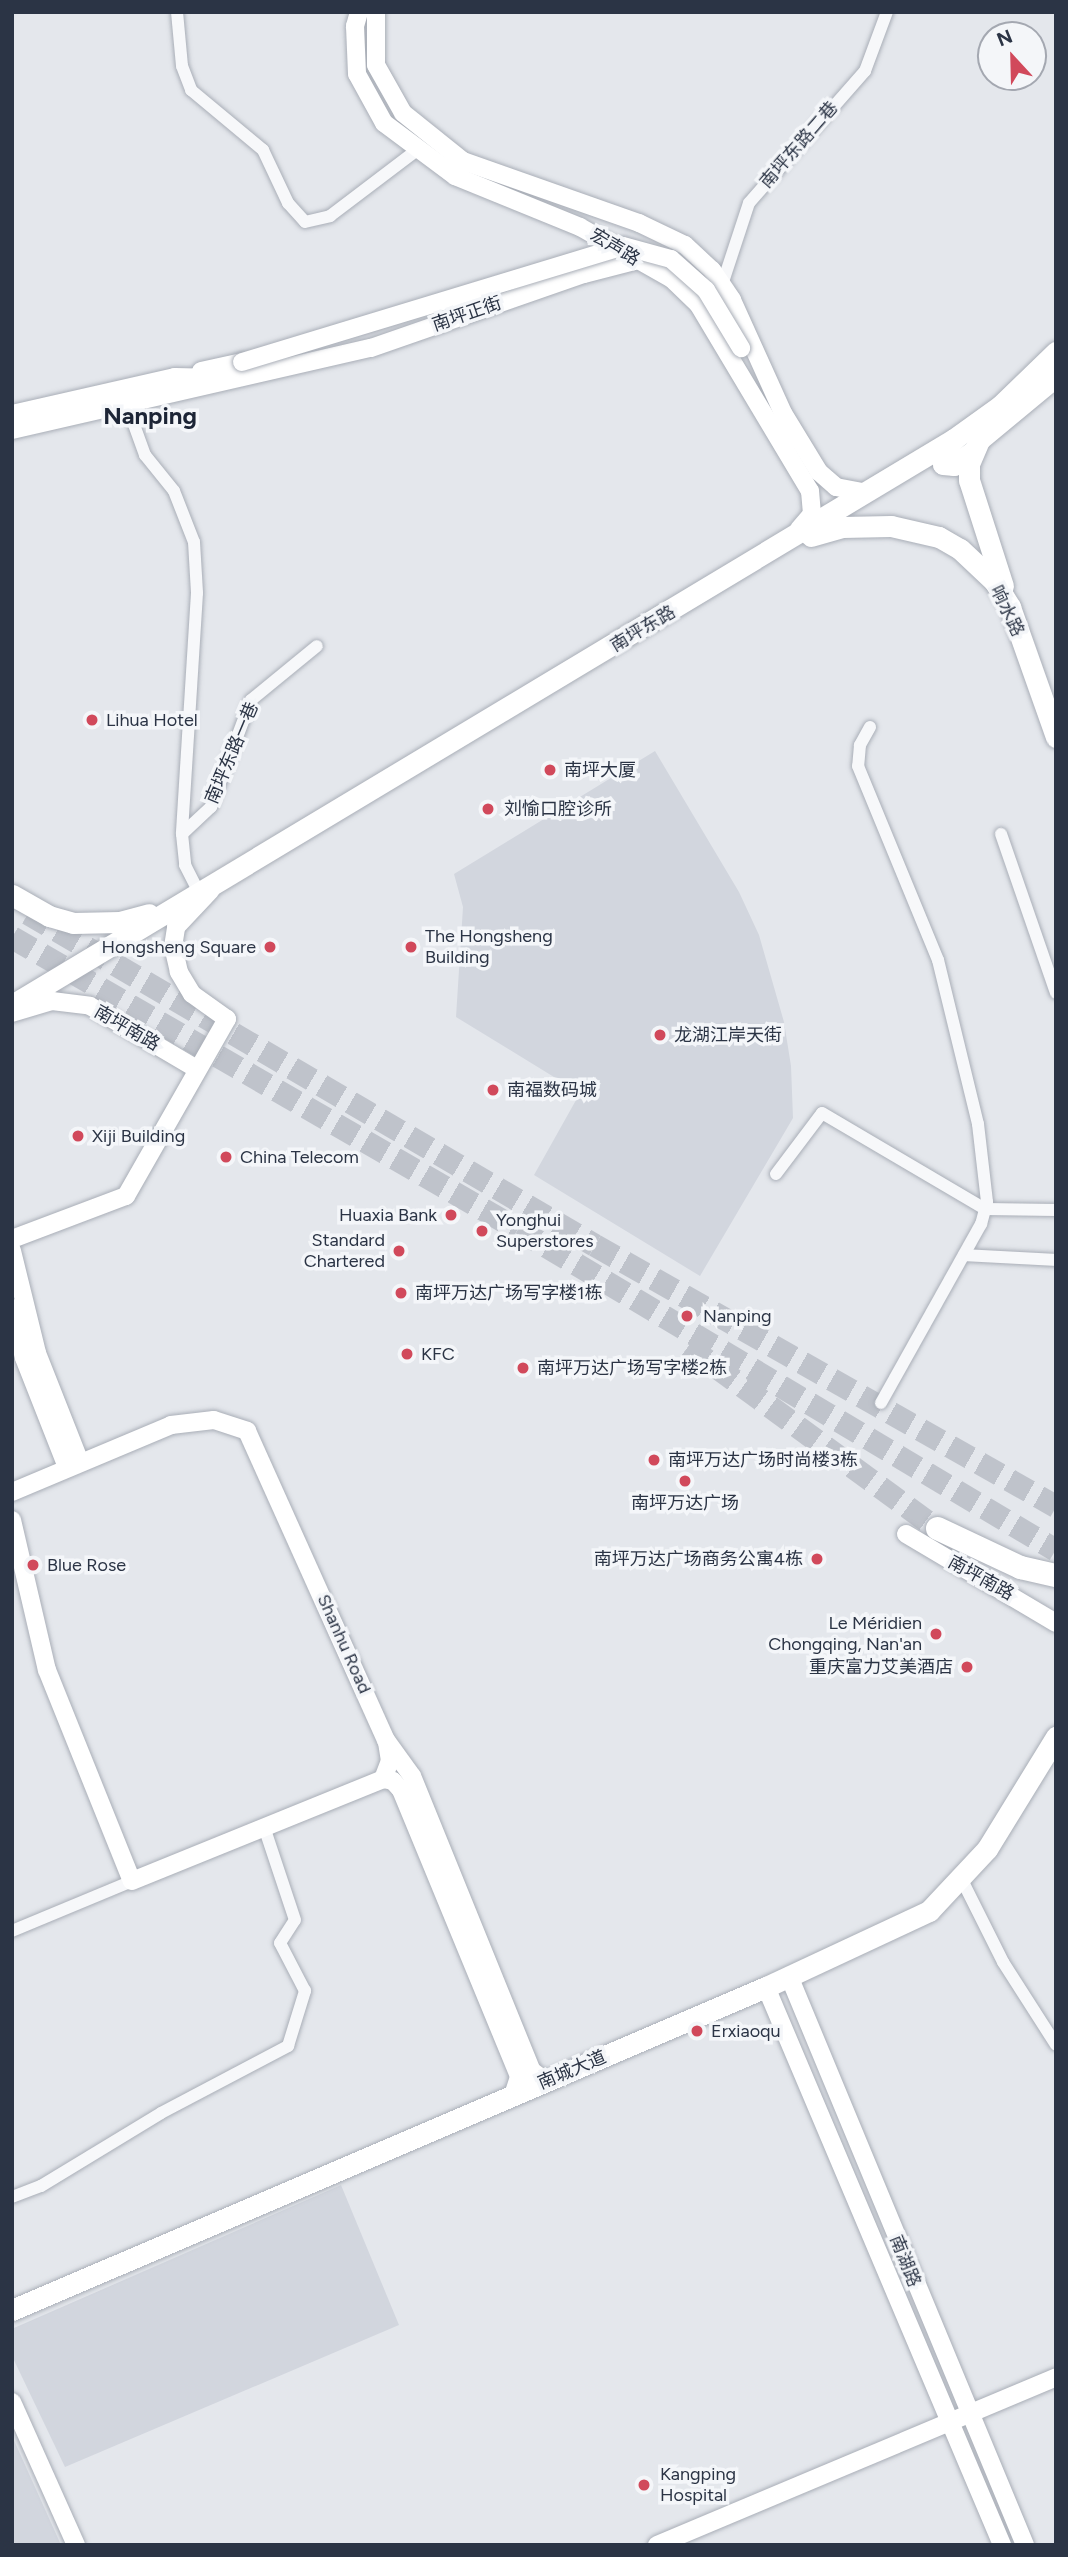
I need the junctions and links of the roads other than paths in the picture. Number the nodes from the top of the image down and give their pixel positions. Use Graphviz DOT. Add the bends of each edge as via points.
graph roads {
  1 [pos="177,12"];
  2 [pos="359,12"];
  3 [pos="376,12"];
  4 [pos="887,12"];
  5 [pos="417,150"];
  6 [pos="685,245"];
  7 [pos="636,261"];
  8 [pos="722,285"];
  9 [pos="1056,352"];
  10 [pos="244,370"];
  11 [pos="1053,385"];
  12 [pos="124,398"];
  13 [pos="783,413"];
  14 [pos="12,414"];
  15 [pos="12,430"];
  16 [pos="954,439"];
  17 [pos="973,451"];
  18 [pos="866,493"];
  19 [pos="785,543"];
  20 [pos="1010,607"];
  21 [pos="317,646"];
  22 [pos="1050,703"];
  23 [pos="870,727"];
  24 [pos="1056,737"];
  25 [pos="182,834"];
  26 [pos="1001,834"];
  27 [pos="207,889"];
  28 [pos="12,895"];
  29 [pos="1056,993"];
  30 [pos="12,1005"];
  31 [pos="12,1013"];
  32 [pos="197,1069"];
  33 [pos="776,1174"];
  34 [pos="985,1209"];
  35 [pos="1056,1210"];
  36 [pos="13,1249"];
  37 [pos="964,1255"];
  38 [pos="1056,1260"];
  39 [pos="12,1308"];
  40 [pos="881,1403"];
  41 [pos="73,1464"];
  42 [pos="12,1492"];
  43 [pos="12,1520"];
  44 [pos="937,1528"];
  45 [pos="906,1534"];
  46 [pos="1056,1575"];
  47 [pos="1056,1623"];
  48 [pos="1056,1737"];
  49 [pos="386,1740"];
  50 [pos="383,1779"];
  51 [pos="264,1827"];
  52 [pos="962,1880"];
  53 [pos="132,1881"];
  54 [pos="12,1931"];
  55 [pos="789,1976"];
  56 [pos="766,1987"];
  57 [pos="1056,2045"];
  58 [pos="546,2081"];
  59 [pos="513,2095"];
  60 [pos="12,2197"];
  61 [pos="12,2310"];
  62 [pos="1056,2377"];
  63 [pos="12,2402"];
  64 [pos="968,2416"];
  65 [pos="949,2424"];
  66 [pos="76,2545"];
  67 [pos="657,2545"];
  68 [pos="1002,2545"];
  69 [pos="1025,2545"];
  1 -- 5 [label="street" via="182,66 191,90 263,150 288,203 305,222 330,216"];
  2 -- 5 [label="street, 宏声路" via="355,26 357,74 384,123"];
  3 -- 6 [label="street, 宏声路" via="376,65 403,113 463,161 639,223"];
  4 -- 8 [label="street, 南坪东路二巷" via="865,71 749,203"];
  5 -- 7 [label="street, 宏声路" via="455,176 580,227"];
  6 -- 7 [label="street, 南坪正街"];
  6 -- 8 [label="street, 宏声路"];
  7 -- 10 [label="street, 南坪正街" via="371,348"];
  7 -- 19 [label="street, 宏声路" via="672,279 698,304 810,491 812,514"];
  8 -- 13 [label="street, 宏声路"];
  9 -- 16 [label="main road, 南坪东路" via="1000,406"];
  10 -- 12 [label="street, 南坪正街"];
  10 -- 12 [label="street, 南坪正街" via="175,377"];
  10 -- 13 [label="street, bridge" via="623,246 671,259 706,290"];
  11 -- 17 [label="main road" via="979,440"];
  12 -- 14 [label="street, 南坪正街"];
  12 -- 15 [label="street, 南坪正街"];
  12 -- 25 [label="street" via="145,455 174,491 194,542 197,593"];
  13 -- 18 [label="street, 宏声路" via="826,481"];
  16 -- 17 [label="main road" via="943,454 943,464 954,465"];
  16 -- 18 [label="main road, 南坪东路"];
  17 -- 20 [label="main road" via="968,480"];
  18 -- 19 [label="main road, 南坪东路"];
  19 -- 20 [label="main road, 响水路" via="868,524 915,530 960,549 994,581"];
  19 -- 27 [label="main road, 南坪东路"];
  20 -- 22 [label="main road, 响水路"];
  21 -- 25 [label="street, 南坪东路一巷" via="251,700 211,807"];
  22 -- 24 [label="main road, 响水路"];
  23 -- 34 [label="street" via="860,745 858,766 938,960 978,1124"];
  25 -- 27 [label="street" via="185,864"];
  26 -- 29 [label="street"];
  27 -- 28 [label="main road" via="149,914 94,925 50,916"];
  27 -- 30 [label="main road"];
  27 -- 32 [label="street" via="176,927 173,947 179,972 192,994 227,1019"];
  31 -- 32 [label="street, 南坪南路" via="52,1001 90,1006"];
  32 -- 36 [label="street" via="126,1196"];
  33 -- 34 [label="street" via="822,1114"];
  34 -- 35 [label="street"];
  34 -- 37 [label="street"];
  36 -- 41 [label="street" via="37,1353"];
  37 -- 38 [label="street"];
  37 -- 40 [label="street"];
  39 -- 41 [label="street" via="24,1358"];
  41 -- 42 [label="street, Shanhu Road"];
  41 -- 49 [label="street, Shanhu Road" via="172,1425 214,1420 247,1431"];
  43 -- 53 [label="street" via="47,1670"];
  44 -- 46 [label="highway" via="1020,1567"];
  45 -- 47 [label="street, 南坪南路"];
  48 -- 52 [label="main road, 南城大道" via="987,1849"];
  49 -- 50 [label="street" via="390,1761"];
  49 -- 58 [label="street, Shanhu Road" via="412,1776 532,2071"];
  50 -- 51 [label="street"];
  50 -- 59 [label="street" via="393,1781 401,1790 519,2077"];
  51 -- 53 [label="street"];
  51 -- 60 [label="street" via="295,1920 280,1943 305,1991 288,2046 161,2113 41,2186"];
  52 -- 55 [label="main road, 南城大道" via="929,1911"];
  52 -- 57 [label="street" via="1003,1962"];
  53 -- 54 [label="street"];
  55 -- 56 [label="main road, 南城大道"];
  55 -- 64 [label="street, 南湖路"];
  56 -- 58 [label="main road, 南城大道"];
  56 -- 65 [label="street"];
  58 -- 59 [label="main road, 南城大道"];
  59 -- 61 [label="main road, 南城大道"];
  62 -- 64 [label="street"];
  63 -- 66 [label="street"];
  64 -- 65 [label="street"];
  64 -- 69 [label="street, 南湖路"];
  65 -- 67 [label="street"];
  65 -- 68 [label="street"];
}
